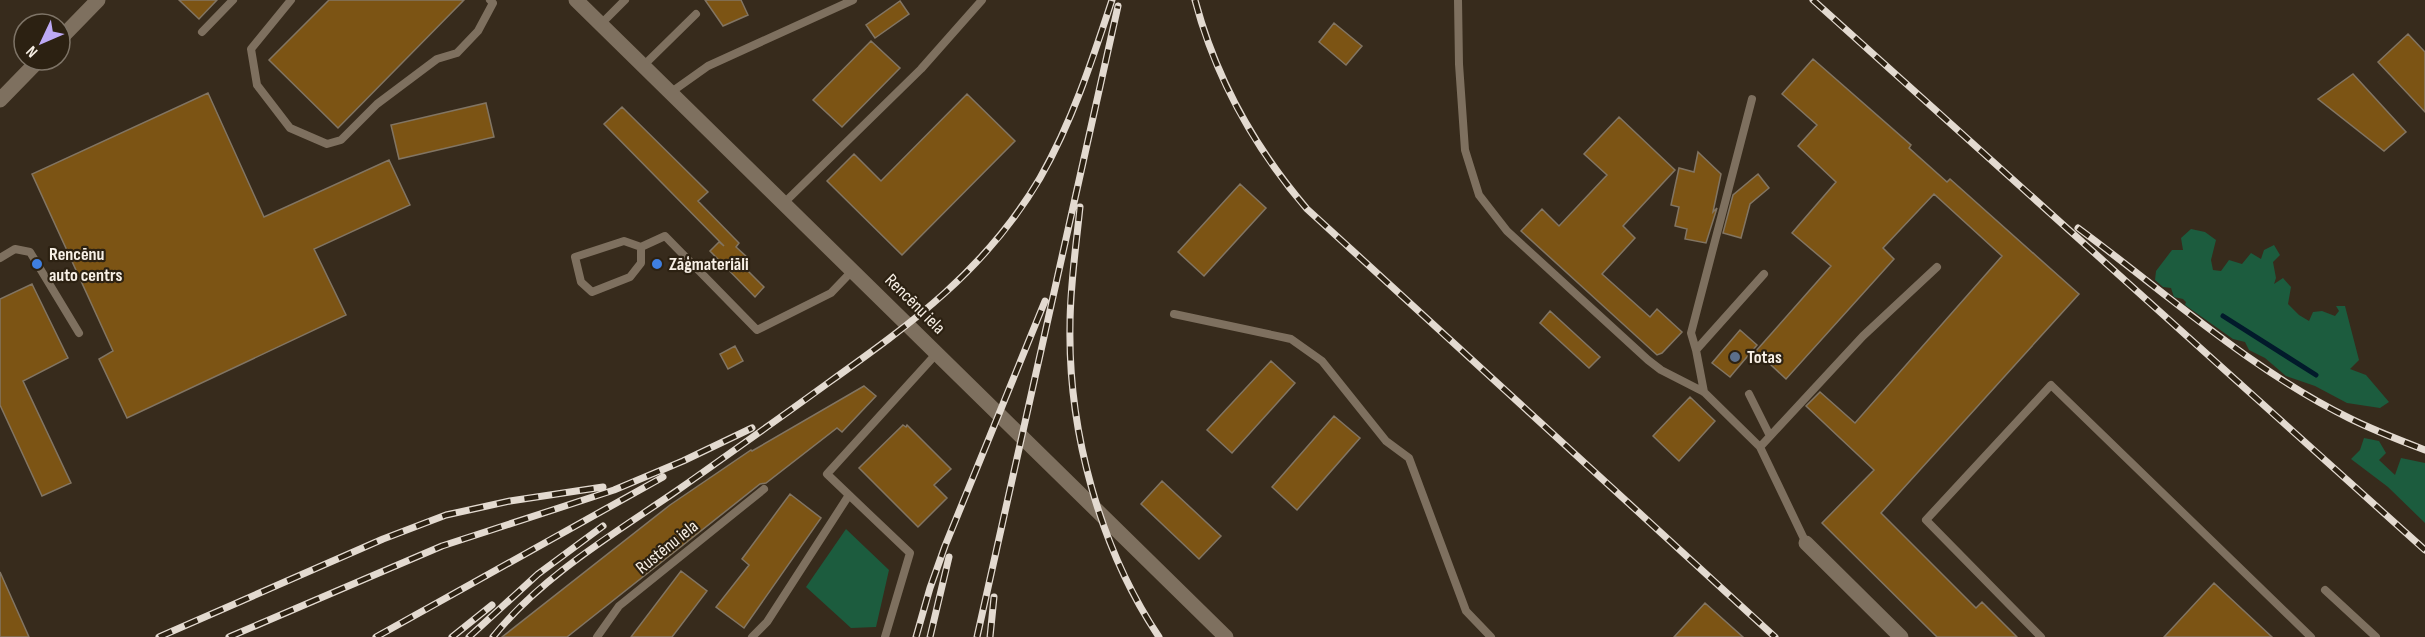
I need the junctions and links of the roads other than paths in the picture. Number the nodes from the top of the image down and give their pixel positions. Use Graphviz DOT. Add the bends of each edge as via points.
graph roads {
  1 [pos="98,0"];
  2 [pos="233,0"];
  3 [pos="291,0"];
  4 [pos="490,0"];
  5 [pos="576,0"];
  6 [pos="625,0"];
  7 [pos="853,0"];
  8 [pos="982,0"];
  9 [pos="1458,0"];
  10 [pos="696,14"];
  11 [pos="601,24"];
  12 [pos="72,27"];
  13 [pos="202,32"];
  14 [pos="643,66"];
  15 [pos="27,72"];
  16 [pos="670,93"];
  17 [pos="1752,99"];
  18 [pos="0,100"];
  19 [pos="784,203"];
  20 [pos="641,246"];
  21 [pos="0,258"];
  22 [pos="1936,267"];
  23 [pos="853,270"];
  24 [pos="1764,274"];
  25 [pos="1174,314"];
  26 [pos="79,333"];
  27 [pos="1696,350"];
  28 [pos="937,353"];
  29 [pos="1704,392"];
  30 [pos="1749,394"];
  31 [pos="1770,436"];
  32 [pos="1760,447"];
  33 [pos="764,489"];
  34 [pos="849,495"];
  35 [pos="1806,543"];
  36 [pos="2325,590"];
  37 [pos="597,637"];
  38 [pos="752,637"];
  39 [pos="885,637"];
  40 [pos="1226,637"];
  41 [pos="1491,637"];
  42 [pos="1901,637"];
  43 [pos="2041,637"];
  44 [pos="2311,637"];
  45 [pos="2376,637"];
  1 -- 12 [label="street"];
  2 -- 13 [label="lane"];
  3 -- 4 [label="lane" via="251,49 257,85 290,128 327,144 341,140 377,104 437,59 457,53 478,31 493,3"];
  5 -- 11 [label="street, Rencēnu iela"];
  6 -- 11 [label="lane"];
  7 -- 16 [label="lane" via="708,66"];
  8 -- 19 [label="lane" via="921,69"];
  9 -- 29 [label="lane" via="1465,150 1479,195 1502,226 1648,360"];
  10 -- 14 [label="lane"];
  11 -- 14 [label="street, Rencēnu iela"];
  14 -- 16 [label="street, Rencēnu iela"];
  15 -- 18 [label="street"];
  16 -- 19 [label="street, Rencēnu iela"];
  17 -- 27 [label="lane" via="1691,333"];
  19 -- 23 [label="street, Rencēnu iela"];
  20 -- 20 [label="lane" via="624,241 575,257 581,282 592,292 630,277 641,262"];
  20 -- 23 [label="lane" via="665,237 757,330 831,293"];
  21 -- 26 [label="lane" via="15,249 30,252"];
  22 -- 31 [label="lane" via="1863,336"];
  23 -- 28 [label="street, Rencēnu iela"];
  24 -- 27 [label="lane"];
  25 -- 41 [label="lane" via="1291,339 1322,361 1386,441 1409,458 1466,611"];
  27 -- 29 [label="lane"];
  28 -- 34 [label="lane" via="827,474"];
  28 -- 40 [label="street, Rencēnu iela"];
  29 -- 32 [label="lane"];
  30 -- 31 [label="lane"];
  31 -- 32 [label="lane"];
  32 -- 35 [label="lane"];
  33 -- 37 [label="lane, Rustēnu iela" via="618,606"];
  34 -- 38 [label="lane" via="768,622"];
  34 -- 39 [label="lane" via="910,553"];
  35 -- 42 [label="street"];
  36 -- 45 [label="lane"];
  43 -- 44 [label="lane" via="1926,520 2051,385"];
}
